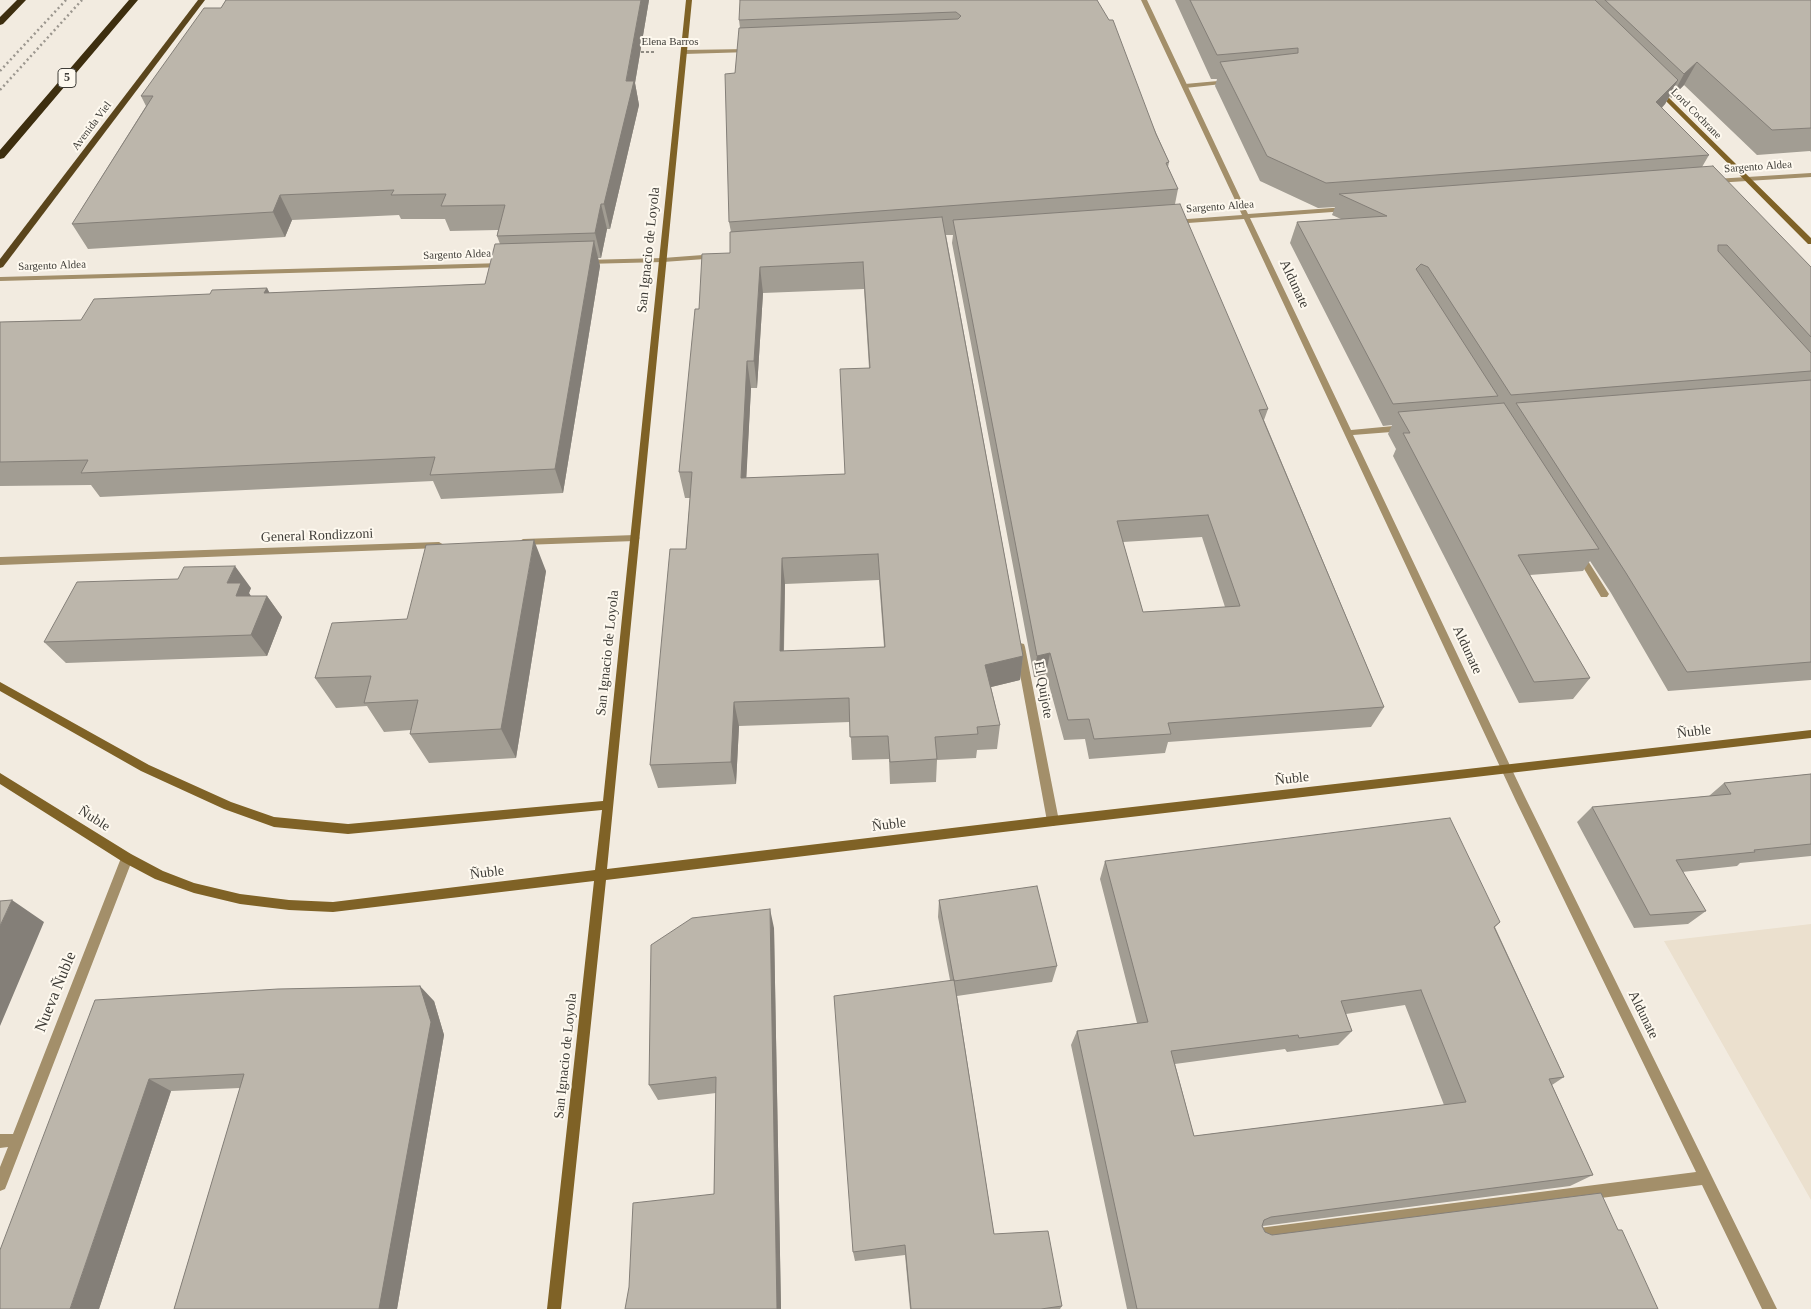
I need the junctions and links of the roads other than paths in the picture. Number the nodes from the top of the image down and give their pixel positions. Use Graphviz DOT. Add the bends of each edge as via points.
graph roads {
  1 [pos="22,0"];
  2 [pos="134,0"];
  3 [pos="202,0"];
  4 [pos="690,0"];
  5 [pos="1144,0"];
  6 [pos="0,22"];
  7 [pos="754,51"];
  8 [pos="684,52"];
  9 [pos="1233,81"];
  10 [pos="1185,86"];
  11 [pos="1655,88"];
  12 [pos="0,156"];
  13 [pos="1811,174"];
  14 [pos="1748,179"];
  15 [pos="1706,182"];
  16 [pos="1354,208"];
  17 [pos="1246,217"];
  18 [pos="1168,222"];
  19 [pos="1811,242"];
  20 [pos="729,255"];
  21 [pos="663,260"];
  22 [pos="575,262"];
  23 [pos="516,264"];
  24 [pos="0,265"];
  25 [pos="0,279"];
  26 [pos="1417,427"];
  27 [pos="1348,433"];
  28 [pos="635,538"];
  29 [pos="518,542"];
  30 [pos="1573,544"];
  31 [pos="448,545"];
  32 [pos="0,561"];
  33 [pos="1604,594"];
  34 [pos="1019,638"];
  35 [pos="0,686"];
  36 [pos="1811,734"];
  37 [pos="1506,770"];
  38 [pos="0,778"];
  39 [pos="608,805"];
  40 [pos="1053,821"];
  41 [pos="127,858"];
  42 [pos="601,874"];
  43 [pos="17,1140"];
  44 [pos="0,1141"];
  45 [pos="1706,1178"];
  46 [pos="0,1184"];
  47 [pos="1259,1235"];
  48 [pos="554,1309"];
  49 [pos="1770,1309"];
  1 -- 6 [label="highway"];
  2 -- 12 [label="highway, 5"];
  3 -- 24 [label="main road, Avenida Viel"];
  4 -- 8 [label="street, San Ignacio de Loyola"];
  5 -- 10 [label="street, Aldunate"];
  7 -- 8 [label="street, Elena Barros"];
  8 -- 21 [label="street, San Ignacio de Loyola"];
  9 -- 10 [label="street"];
  10 -- 17 [label="street, Aldunate"];
  11 -- 14 [label="street, Lord Cochrane"];
  13 -- 14 [label="street, Sargento Aldea"];
  14 -- 15 [label="street, Sargento Aldea"];
  14 -- 19 [label="street, Lord Cochrane"];
  16 -- 17 [label="street, Sargento Aldea"];
  17 -- 18 [label="street, Sargento Aldea"];
  17 -- 27 [label="street, Aldunate"];
  20 -- 21 [label="street"];
  21 -- 22 [label="street"];
  21 -- 28 [label="street, San Ignacio de Loyola"];
  23 -- 25 [label="street, Sargento Aldea"];
  26 -- 27 [label="street"];
  27 -- 37 [label="street, Aldunate"];
  28 -- 29 [label="street"];
  28 -- 39 [label="street, San Ignacio de Loyola"];
  30 -- 33 [label="street"];
  31 -- 32 [label="street, General Rondizzoni"];
  34 -- 40 [label="street, El Quijote"];
  35 -- 39 [label="street" via="145,768 228,806 274,822 348,829"];
  36 -- 37 [label="street, Ñuble"];
  37 -- 40 [label="street, Ñuble"];
  37 -- 45 [label="street, Aldunate"];
  38 -- 41 [label="street, Ñuble"];
  39 -- 42 [label="street, San Ignacio de Loyola"];
  40 -- 42 [label="street, Ñuble"];
  41 -- 42 [label="street, Ñuble" via="159,875 231,897 333,907"];
  41 -- 43 [label="street, Nueva Ñuble"];
  42 -- 48 [label="street, San Ignacio de Loyola"];
  43 -- 44 [label="street"];
  43 -- 46 [label="street, Nueva Ñuble"];
  45 -- 47 [label="street"];
  45 -- 49 [label="street, Aldunate"];
}
